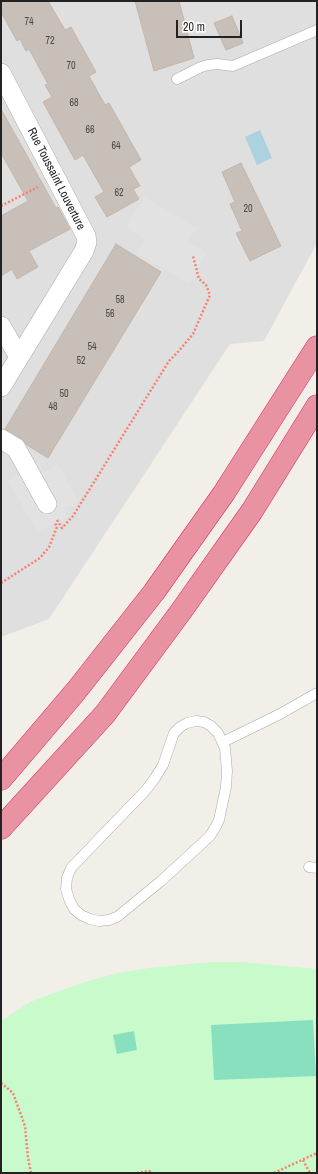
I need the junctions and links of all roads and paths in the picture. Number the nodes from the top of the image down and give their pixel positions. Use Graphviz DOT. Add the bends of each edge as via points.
graph roads {
  1 [pos="317,30"];
  2 [pos="1,73"];
  3 [pos="177,79"];
  4 [pos="56,178"];
  5 [pos="1,206"];
  6 [pos="194,256"];
  7 [pos="1,326"];
  8 [pos="317,347"];
  9 [pos="19,358"];
  10 [pos="1,387"];
  11 [pos="317,406"];
  12 [pos="1,439"];
  13 [pos="47,504"];
  14 [pos="1,583"];
  15 [pos="317,693"];
  16 [pos="223,742"];
  17 [pos="1,779"];
  18 [pos="1,828"];
  19 [pos="1,1083"];
  20 [pos="317,1153"];
  21 [pos="303,1160"];
  22 [pos="31,1173"];
  23 [pos="137,1173"];
  24 [pos="152,1173"];
  25 [pos="274,1173"];
  26 [pos="310,1173"];
  1 -- 3 [label="lane" via="233,66 208,65"];
  2 -- 4 [label="street, Rue Toussaint Louverture"];
  4 -- 5 [label="path"];
  4 -- 9 [label="street, Rue Toussaint Louverture" via="86,236 86,247"];
  6 -- 13 [label="path" via="199,279 206,285 210,295 193,334 169,361 73,516 62,528"];
  7 -- 9 [label="street"];
  8 -- 17 [label="highway" via="224,493 154,592 76,691"];
  9 -- 10 [label="street, Rue Toussaint Louverture"];
  11 -- 18 [label="highway" via="252,511 105,714"];
  12 -- 13 [label="street" via="16,448"];
  13 -- 14 [label="path" via="57,527 49,547 40,558"];
  15 -- 16 [label="lane"];
  16 -- 16 [label="lane" via="218,733 204,722 187,723 174,732 165,759 146,790 71,868 66,889 74,909 81,915 99,921 118,917 162,881 210,836 219,820 226,787 226,754"];
  19 -- 22 [label="path" via="13,1093 25,1126"];
  20 -- 21 [label="path"];
  21 -- 25 [label="path"];
  21 -- 26 [label="path"];
  23 -- 24 [label="path"];
}
